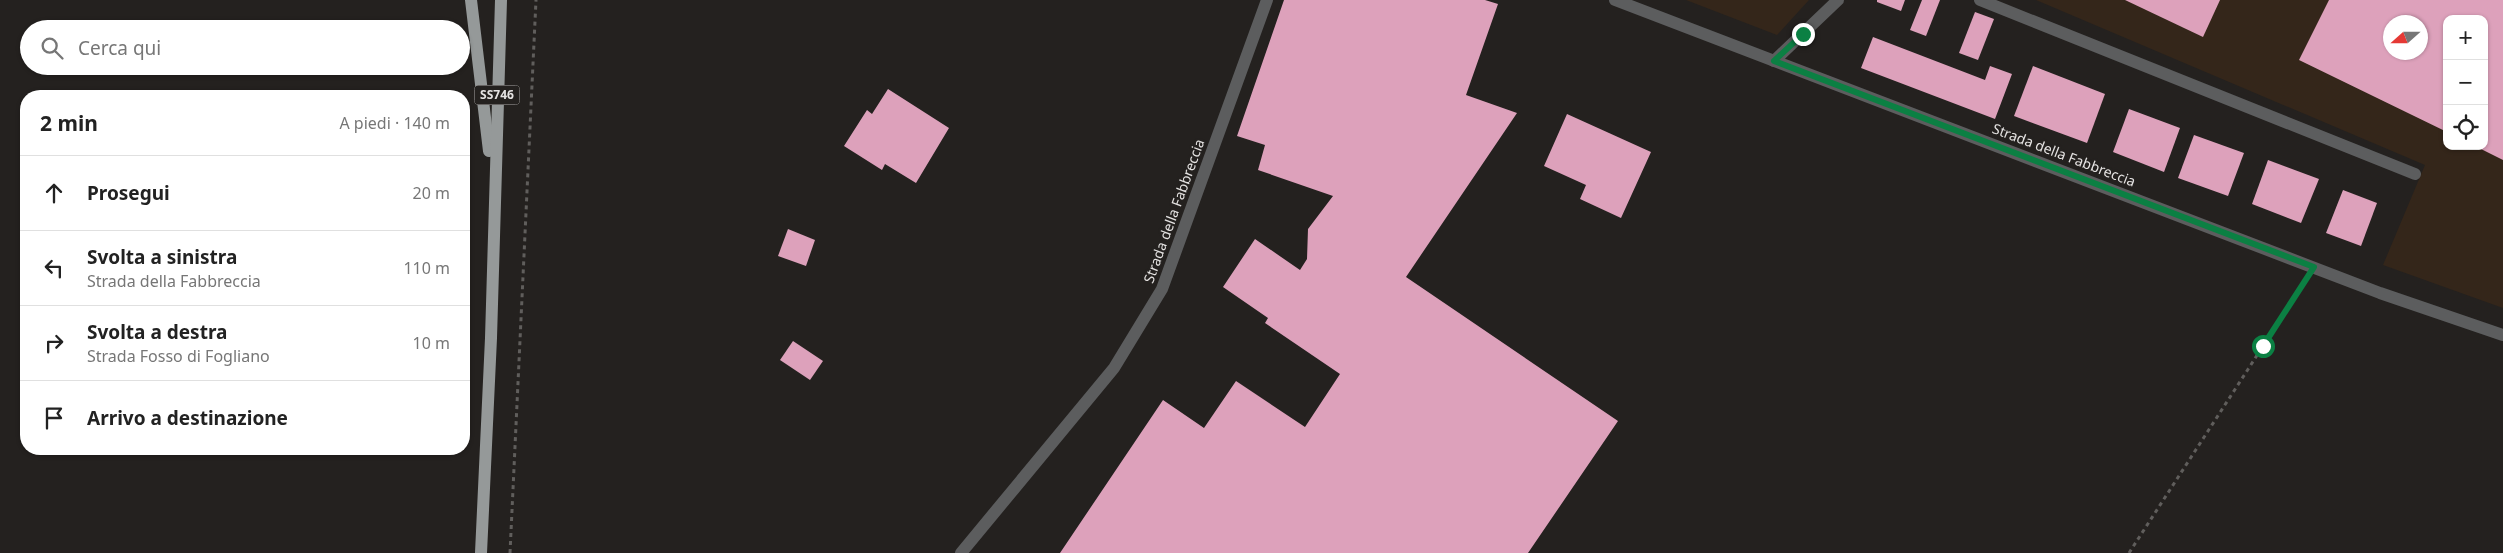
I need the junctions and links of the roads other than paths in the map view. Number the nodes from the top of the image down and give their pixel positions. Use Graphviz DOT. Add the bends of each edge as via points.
graph roads {
  1 [pos="471,0"];
  2 [pos="501,0"];
  3 [pos="1267,0"];
  4 [pos="1615,0"];
  5 [pos="1838,0"];
  6 [pos="1980,0"];
  7 [pos="1774,61"];
  8 [pos="2415,174"];
  9 [pos="494,191"];
  10 [pos="2503,335"];
  11 [pos="481,553"];
  12 [pos="961,553"];
  1 -- 9 [label="main road, SS746"];
  2 -- 9 [label="main road, SS746"];
  3 -- 12 [label="street, Strada della Fabbreccia" via="1162,289 1114,368"];
  4 -- 7 [label="street, Strada della Fabbreccia"];
  5 -- 7 [label="street"];
  6 -- 8 [label="street"];
  7 -- 10 [label="street, Strada della Fabbreccia" via="2380,293"];
  9 -- 11 [label="main road, SS746"];
}
